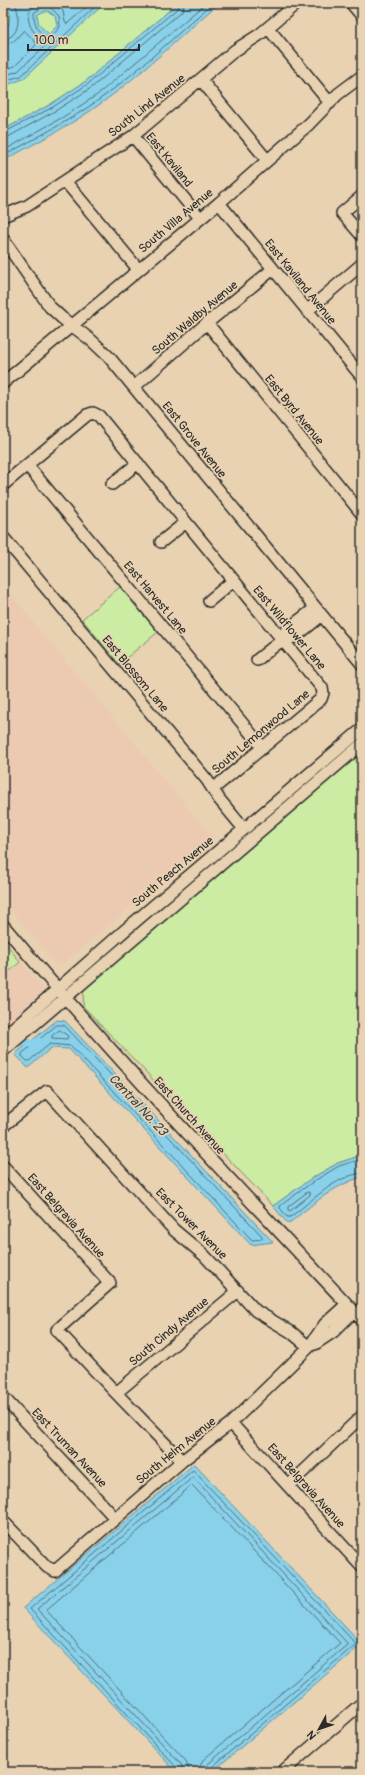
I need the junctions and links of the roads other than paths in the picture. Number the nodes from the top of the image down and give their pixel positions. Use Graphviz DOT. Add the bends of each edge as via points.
graph roads {
  1 [pos="297,3"];
  2 [pos="351,3"];
  3 [pos="362,16"];
  4 [pos="268,28"];
  5 [pos="362,76"];
  6 [pos="201,80"];
  7 [pos="330,103"];
  8 [pos="133,136"];
  9 [pos="267,160"];
  10 [pos="64,181"];
  11 [pos="362,196"];
  12 [pos="219,203"];
  13 [pos="3,216"];
  14 [pos="200,218"];
  15 [pos="362,236"];
  16 [pos="3,239"];
  17 [pos="362,264"];
  18 [pos="138,269"];
  19 [pos="273,269"];
  20 [pos="307,311"];
  21 [pos="207,323"];
  22 [pos="73,326"];
  23 [pos="362,377"];
  24 [pos="4,381"];
  25 [pos="134,387"];
  26 [pos="138,463"];
  27 [pos="27,465"];
  28 [pos="112,484"];
  29 [pos="3,485"];
  30 [pos="362,514"];
  31 [pos="186,522"];
  32 [pos="3,537"];
  33 [pos="161,542"];
  34 [pos="233,581"];
  35 [pos="209,601"];
  36 [pos="318,611"];
  37 [pos="282,640"];
  38 [pos="257,660"];
  39 [pos="362,664"];
  40 [pos="323,693"];
  41 [pos="362,729"];
  42 [pos="362,744"];
  43 [pos="263,748"];
  44 [pos="213,789"];
  45 [pos="244,829"];
  46 [pos="211,858"];
  47 [pos="152,922"];
  48 [pos="3,925"];
  49 [pos="61,994"];
  50 [pos="6,1041"];
  51 [pos="3,1126"];
  52 [pos="3,1166"];
  53 [pos="238,1291"];
  54 [pos="354,1312"];
  55 [pos="309,1347"];
  56 [pos="116,1394"];
  57 [pos="3,1397"];
  58 [pos="362,1416"];
  59 [pos="231,1423"];
  60 [pos="182,1461"];
  61 [pos="288,1486"];
  62 [pos="116,1518"];
  63 [pos="3,1521"];
  64 [pos="362,1567"];
  65 [pos="362,1703"];
  66 [pos="282,1772"];
  1 -- 4 [label="street, South Lind Avenue"];
  2 -- 3 [label="street"];
  4 -- 6 [label="street, South Lind Avenue" via="234,51"];
  4 -- 7 [label="street"];
  5 -- 7 [label="street, South Villa Avenue"];
  6 -- 8 [label="street, South Lind Avenue"];
  6 -- 9 [label="street"];
  7 -- 9 [label="street, South Villa Avenue"];
  8 -- 10 [label="street, South Lind Avenue"];
  8 -- 14 [label="street, East Kaviland"];
  9 -- 12 [label="street, South Villa Avenue"];
  10 -- 13 [label="street, South Lind Avenue" via="27,206"];
  10 -- 18 [label="street"];
  11 -- 15 [label="street" via="342,213"];
  12 -- 14 [label="street, South Villa Avenue"];
  12 -- 19 [label="street, East Kaviland Avenue"];
  14 -- 18 [label="street, South Villa Avenue"];
  16 -- 22 [label="street, East Grove Avenue" via="50,306"];
  17 -- 20 [label="street"];
  18 -- 22 [label="street, South Villa Avenue"];
  19 -- 20 [label="street, East Kaviland Avenue"];
  19 -- 21 [label="street, South Waldby Avenue"];
  20 -- 23 [label="street, East Kaviland Avenue"];
  21 -- 25 [label="street, South Waldby Avenue"];
  21 -- 30 [label="street, East Byrd Avenue"];
  22 -- 24 [label="street, South Villa Avenue"];
  22 -- 25 [label="street, East Grove Avenue" via="109,357"];
  25 -- 36 [label="street, East Grove Avenue"];
  26 -- 27 [label="street, East Wildflower Lane" via="99,416 93,413 87,415"];
  26 -- 28 [label="street"];
  26 -- 31 [label="street, East Wildflower Lane"];
  27 -- 29 [label="street"];
  27 -- 43 [label="street, East Harvest Lane"];
  31 -- 33 [label="street"];
  31 -- 34 [label="street, East Wildflower Lane"];
  32 -- 44 [label="street, East Blossom Lane"];
  34 -- 35 [label="street"];
  34 -- 37 [label="street, East Wildflower Lane"];
  36 -- 37 [label="street" via="316,620 303,624 295,637"];
  36 -- 39 [label="street, East Grove Avenue"];
  37 -- 38 [label="street"];
  37 -- 40 [label="street, East Wildflower Lane" via="322,688"];
  40 -- 43 [label="street, South Lemonwood Lane" via="321,699"];
  41 -- 45 [label="street, South Peach Avenue"];
  42 -- 47 [label="street, South Peach Avenue"];
  43 -- 44 [label="street, South Lemonwood Lane"];
  44 -- 45 [label="street, East Blossom Lane"];
  45 -- 46 [label="street, South Peach Avenue"];
  46 -- 47 [label="street" via="209,868"];
  46 -- 49 [label="street, South Peach Avenue"];
  47 -- 49 [label="street, South Peach Avenue"];
  48 -- 49 [label="street, East Church Avenue"];
  49 -- 50 [label="street, South Peach Avenue"];
  49 -- 50 [label="street, South Peach Avenue" via="23,1033"];
  49 -- 54 [label="street, East Church Avenue" via="210,1159"];
  51 -- 53 [label="street, East Tower Avenue" via="47,1091 174,1230 204,1255"];
  52 -- 56 [label="street, East Belgravia Avenue" via="110,1283 57,1330"];
  53 -- 55 [label="street, East Tower Avenue" via="256,1311 291,1332"];
  53 -- 56 [label="street, South Cindy Avenue"];
  54 -- 55 [label="street, South Helm Avenue" via="325,1324"];
  55 -- 59 [label="street, South Helm Avenue"];
  56 -- 60 [label="street"];
  57 -- 62 [label="street, East Truman Avenue"];
  58 -- 61 [label="street"];
  59 -- 60 [label="street, South Helm Avenue"];
  59 -- 61 [label="street, East Belgravia Avenue"];
  60 -- 62 [label="street, South Helm Avenue"];
  61 -- 64 [label="street, East Belgravia Avenue"];
  62 -- 63 [label="street, South Helm Avenue" via="55,1571 47,1568"];
  65 -- 66 [label="street"];
}
